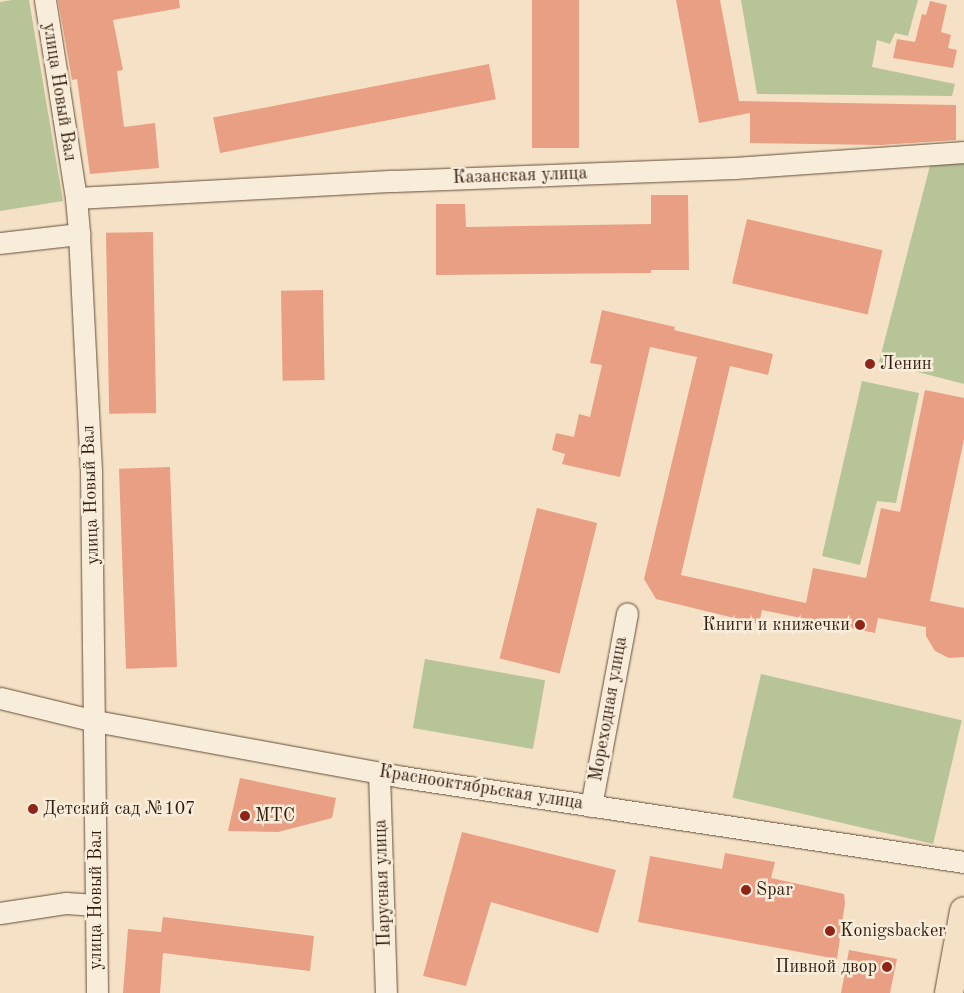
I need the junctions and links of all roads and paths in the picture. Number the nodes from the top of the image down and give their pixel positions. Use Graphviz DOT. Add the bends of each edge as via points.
graph roads {
  1 [pos="45,0"];
  2 [pos="964,152"];
  3 [pos="76,198"];
  4 [pos="79,234"];
  5 [pos="0,243"];
  6 [pos="627,613"];
  7 [pos="0,698"];
  8 [pos="95,721"];
  9 [pos="379,773"];
  10 [pos="591,806"];
  11 [pos="964,862"];
  12 [pos="96,905"];
  13 [pos="964,911"];
  14 [pos="0,913"];
  15 [pos="97,993"];
  16 [pos="386,993"];
  17 [pos="949,993"];
  1 -- 3 [label="street, улица Новый Вал"];
  2 -- 3 [label="street, Казанская улица" via="734,168"];
  3 -- 4 [label="street, улица Новый Вал"];
  4 -- 5 [label="street"];
  4 -- 8 [label="street, улица Новый Вал" via="91,473"];
  6 -- 10 [label="street, Мореходная улица"];
  7 -- 8 [label="street, Краснооктябрьская улица"];
  8 -- 9 [label="street, Краснооктябрьская улица"];
  8 -- 12 [label="street, улица Новый Вал"];
  9 -- 10 [label="street, Краснооктябрьская улица"];
  9 -- 16 [label="street, Парусная улица"];
  10 -- 11 [label="street, Краснооктябрьская улица"];
  12 -- 14 [label="street" via="66,903"];
  12 -- 15 [label="street, улица Новый Вал"];
  13 -- 17 [label="main road"];
}
